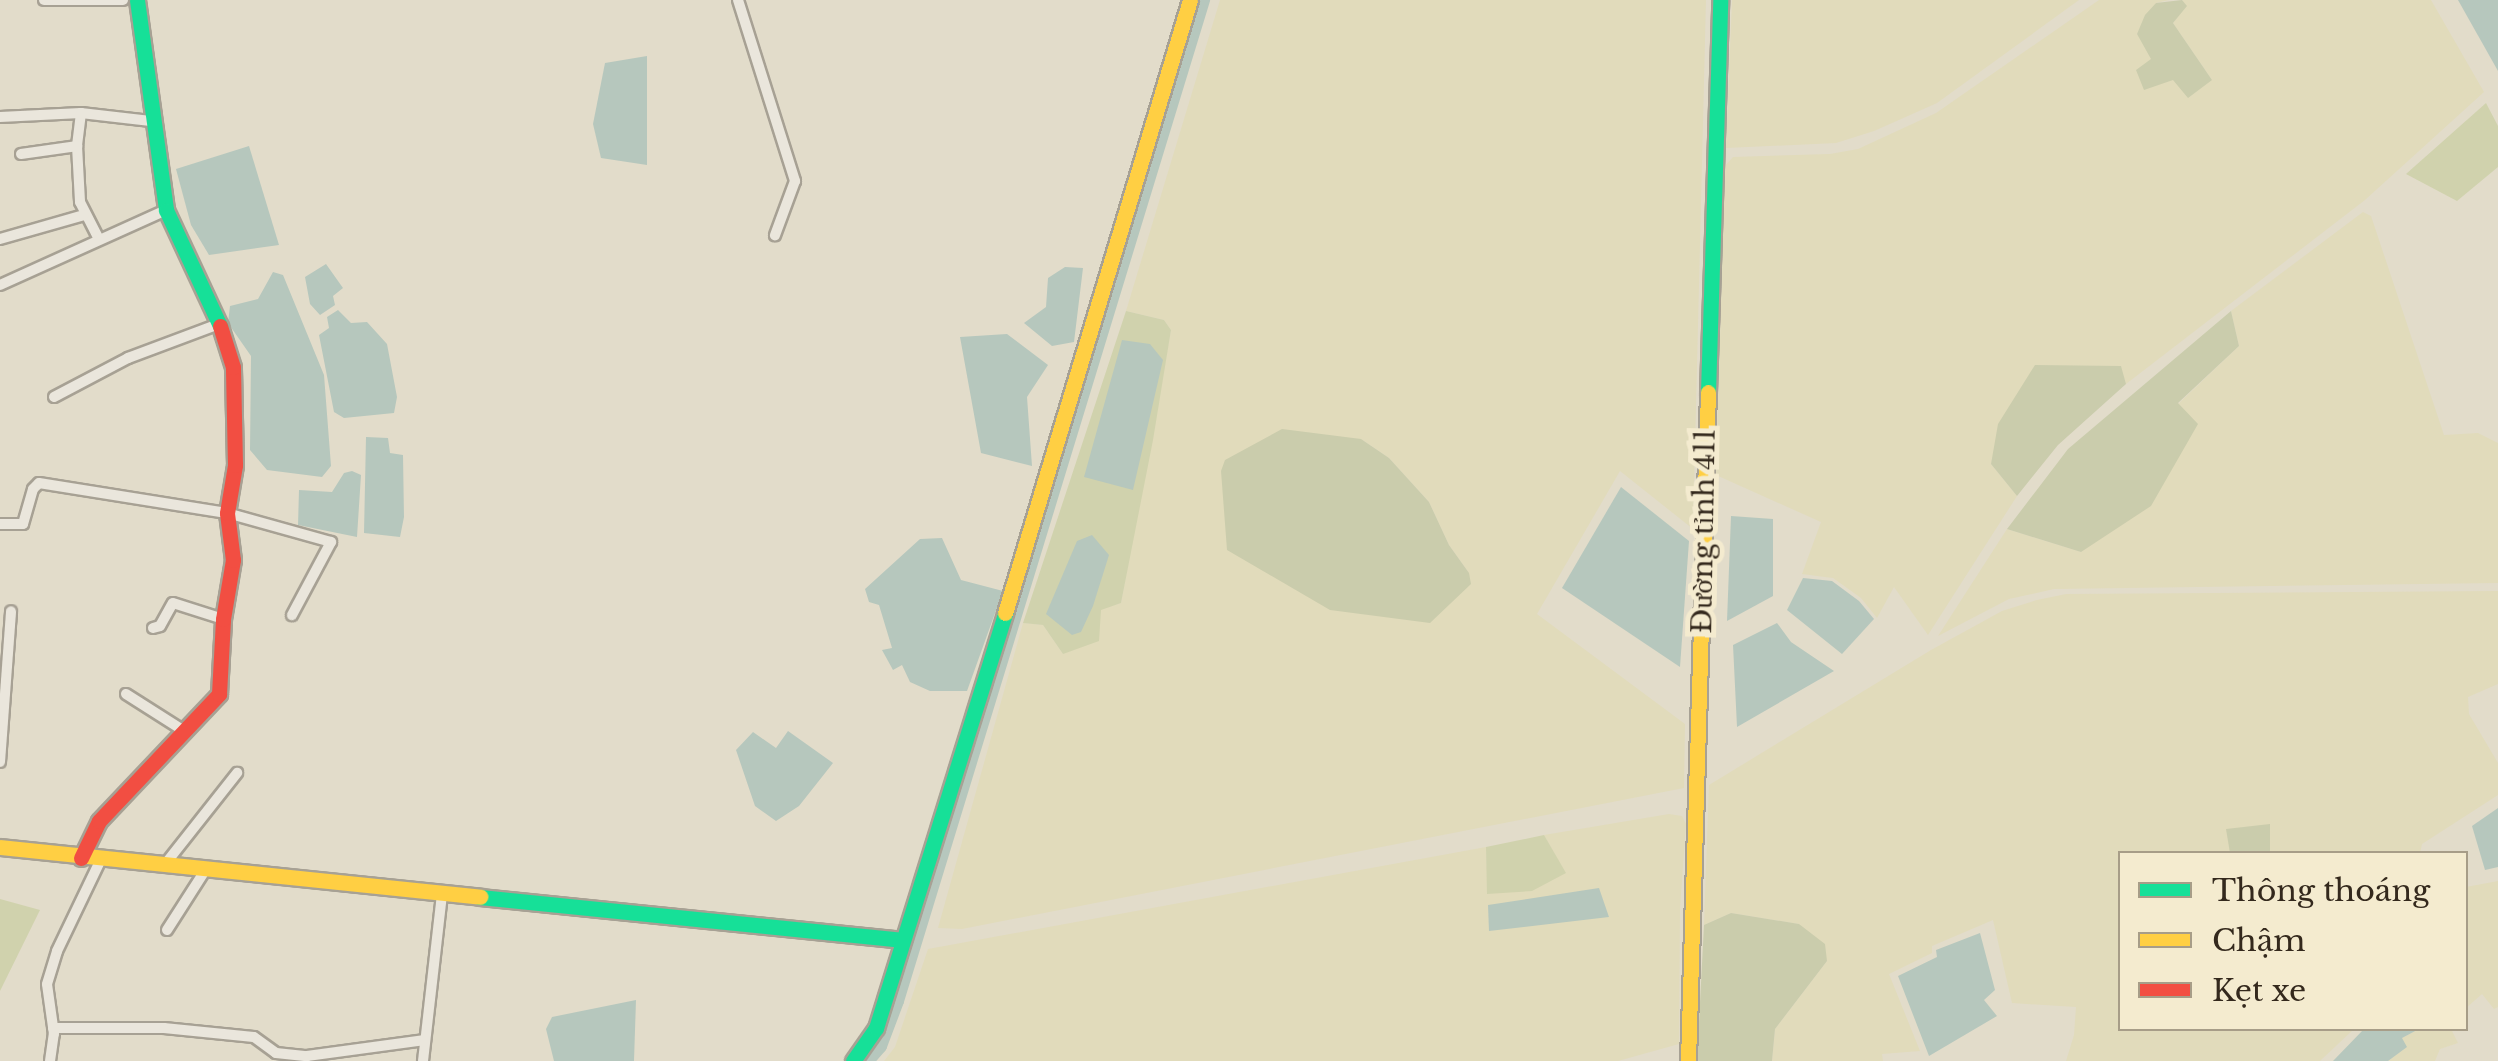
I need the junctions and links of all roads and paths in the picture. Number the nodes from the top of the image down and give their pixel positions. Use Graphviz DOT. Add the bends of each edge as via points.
graph roads {
  1 [pos="44,0"];
  2 [pos="123,0"];
  3 [pos="138,0"];
  4 [pos="738,0"];
  5 [pos="1190,0"];
  6 [pos="1720,0"];
  7 [pos="81,114"];
  8 [pos="0,116"];
  9 [pos="151,121"];
  10 [pos="77,146"];
  11 [pos="20,154"];
  12 [pos="166,210"];
  13 [pos="84,215"];
  14 [pos="775,235"];
  15 [pos="98,237"];
  16 [pos="0,239"];
  17 [pos="0,285"];
  18 [pos="219,324"];
  19 [pos="54,397"];
  20 [pos="227,514"];
  21 [pos="0,524"];
  22 [pos="11,611"];
  23 [pos="292,614"];
  24 [pos="223,619"];
  25 [pos="152,628"];
  26 [pos="126,694"];
  27 [pos="184,732"];
  28 [pos="0,762"];
  29 [pos="237,773"];
  30 [pos="0,847"];
  31 [pos="81,858"];
  32 [pos="101,859"];
  33 [pos="166,863"];
  34 [pos="206,869"];
  35 [pos="442,894"];
  36 [pos="167,930"];
  37 [pos="901,940"];
  38 [pos="53,1028"];
  39 [pos="424,1040"];
  40 [pos="356,1055"];
  41 [pos="50,1061"];
  42 [pos="422,1061"];
  43 [pos="853,1061"];
  44 [pos="1688,1061"];
  1 -- 2 [label="street"];
  3 -- 9 [label="main road"];
  4 -- 14 [label="street" via="795,181"];
  5 -- 37 [label="main road"];
  6 -- 44 [label="main road, Đường tỉnh 411"];
  7 -- 8 [label="street"];
  7 -- 9 [label="street"];
  7 -- 10 [label="street"];
  9 -- 12 [label="main road"];
  10 -- 11 [label="street"];
  10 -- 13 [label="street"];
  12 -- 15 [label="street"];
  12 -- 18 [label="main road"];
  13 -- 15 [label="street"];
  13 -- 16 [label="street"];
  15 -- 17 [label="street"];
  18 -- 19 [label="street" via="128,358"];
  18 -- 20 [label="main road" via="233,367 235,464"];
  20 -- 21 [label="street" via="39,483 23,524"];
  20 -- 23 [label="street" via="331,542"];
  20 -- 24 [label="main road" via="233,560"];
  22 -- 28 [label="street"];
  24 -- 25 [label="street" via="173,603"];
  24 -- 27 [label="main road" via="219,694"];
  26 -- 27 [label="street"];
  27 -- 31 [label="main road" via="99,820"];
  29 -- 33 [label="street"];
  30 -- 31 [label="main road"];
  31 -- 32 [label="main road"];
  32 -- 33 [label="main road"];
  32 -- 38 [label="street" via="50,972"];
  33 -- 34 [label="main road"];
  34 -- 35 [label="main road"];
  34 -- 36 [label="street"];
  35 -- 37 [label="main road"];
  35 -- 39 [label="street"];
  37 -- 43 [label="main road" via="876,1028"];
  38 -- 40 [label="street" via="164,1028 254,1037 276,1053"];
  38 -- 41 [label="street"];
  39 -- 40 [label="street"];
  39 -- 42 [label="street"];
}
